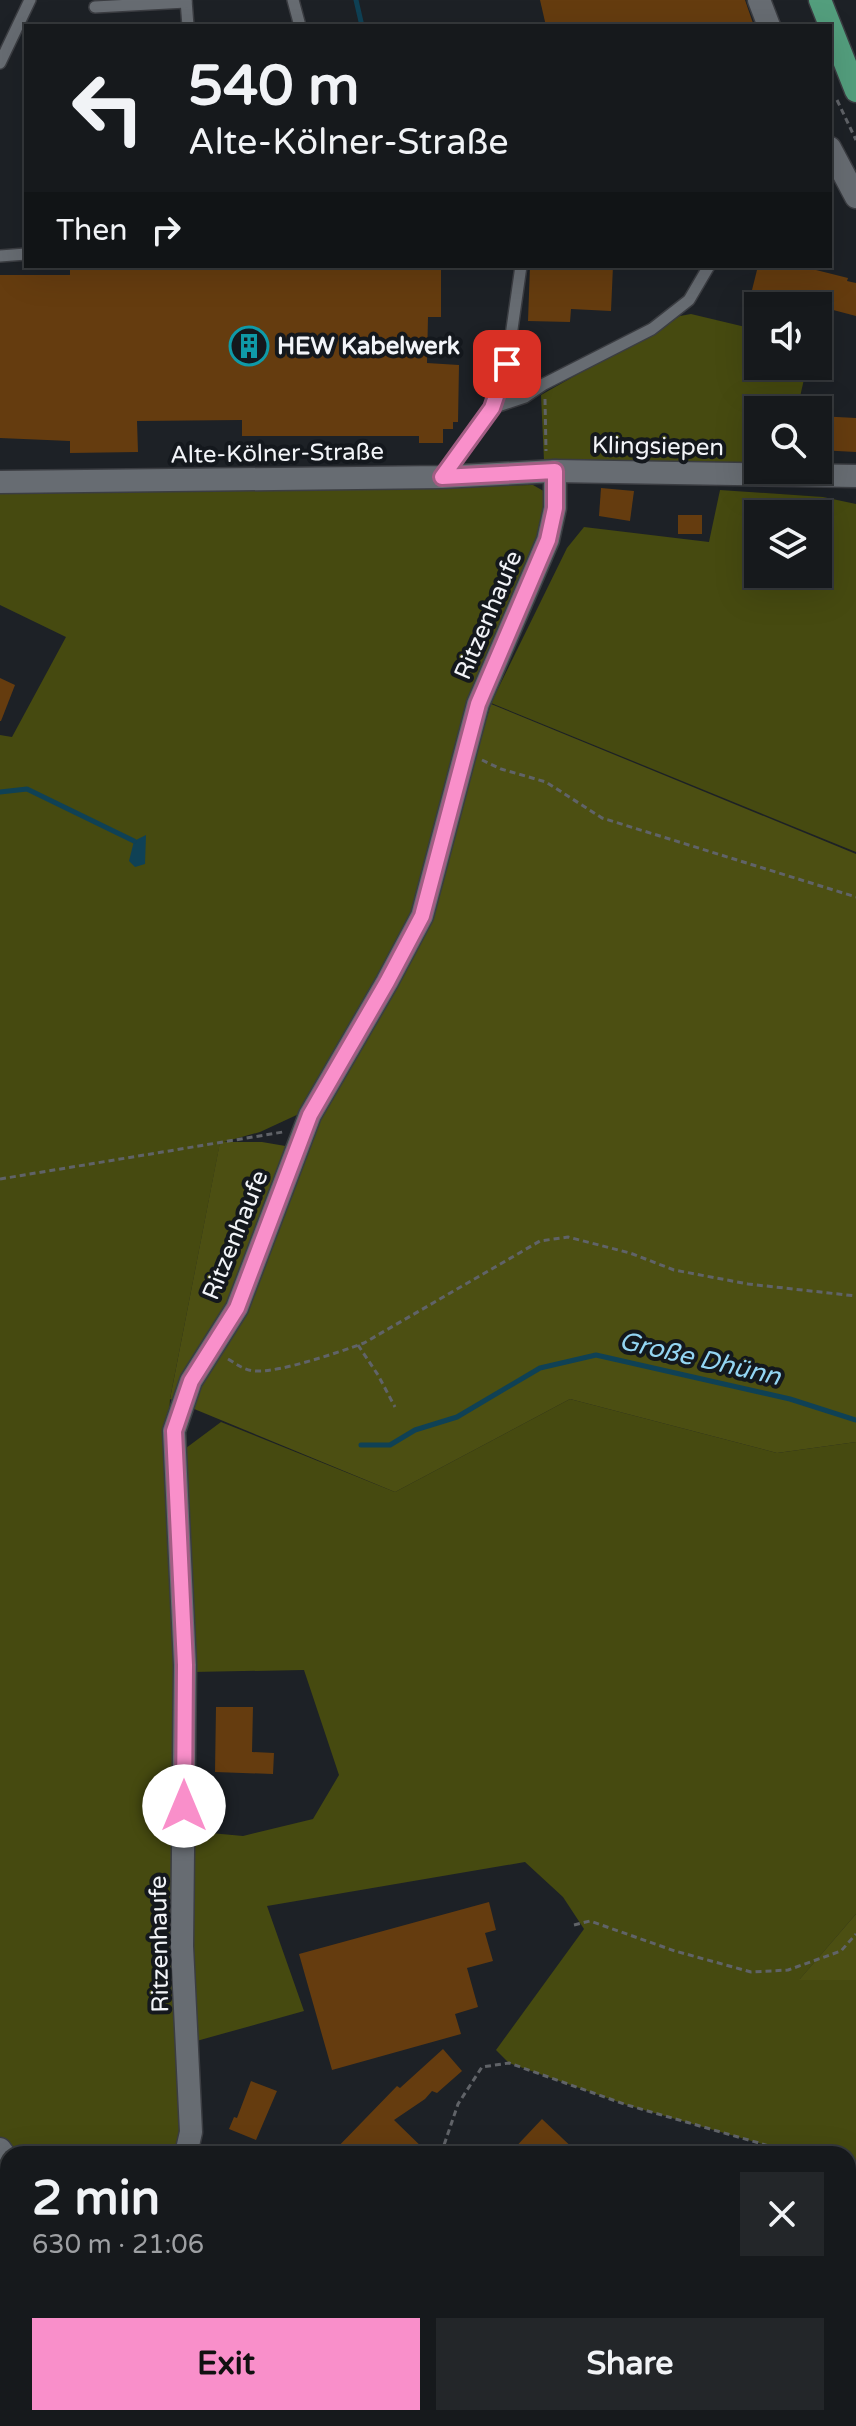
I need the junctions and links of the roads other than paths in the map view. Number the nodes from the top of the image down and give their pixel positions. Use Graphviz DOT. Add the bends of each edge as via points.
graph roads {
  1 [pos="30,0"];
  2 [pos="293,0"];
  3 [pos="759,0"];
  4 [pos="820,0"];
  5 [pos="186,1"];
  6 [pos="95,7"];
  7 [pos="188,24"];
  8 [pos="299,24"];
  9 [pos="768,24"];
  10 [pos="829,24"];
  11 [pos="832,30"];
  12 [pos="0,63"];
  13 [pos="856,91"];
  14 [pos="832,152"];
  15 [pos="856,197"];
  16 [pos="24,254"];
  17 [pos="0,256"];
  18 [pos="521,268"];
  19 [pos="708,268"];
  20 [pos="492,408"];
  21 [pos="550,471"];
  22 [pos="856,476"];
  23 [pos="442,477"];
  24 [pos="0,482"];
  25 [pos="188,2146"];
  1 -- 12 [label="lane"];
  2 -- 8 [label="lane"];
  3 -- 9 [label="street"];
  4 -- 10 [label="main road"];
  5 -- 6 [label="lane"];
  5 -- 7 [label="lane"];
  11 -- 13 [label="main road"];
  14 -- 15 [label="street"];
  16 -- 17 [label="lane"];
  18 -- 20 [label="lane" via="507,364"];
  19 -- 20 [label="lane" via="689,300 652,329 525,397"];
  20 -- 23 [label="lane"];
  21 -- 22 [label="street, Klingsiepen"];
  21 -- 23 [label="street, Alte-Kölner-Straße"];
  21 -- 25 [label="street, Ritzenhaufe" via="555,508 548,540 478,704 422,916 310,1115 237,1308 191,1381 174,1431 185,1665 182,1946"];
  23 -- 24 [label="street, Alte-Kölner-Straße"];
}
